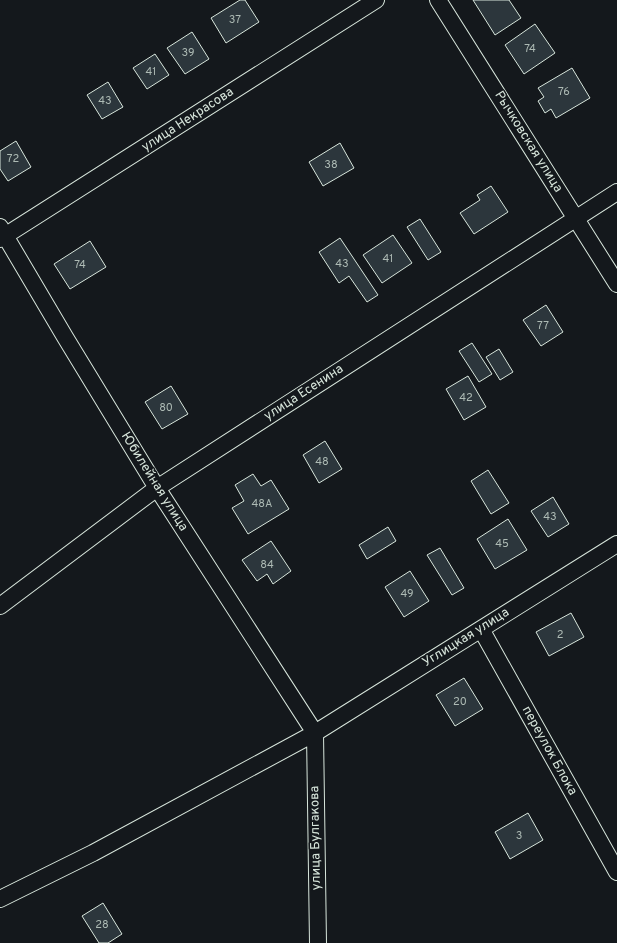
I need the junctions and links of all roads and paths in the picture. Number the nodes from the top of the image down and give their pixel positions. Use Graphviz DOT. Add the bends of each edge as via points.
graph roads {
  1 [pos="376,0"];
  2 [pos="438,0"];
  3 [pos="617,192"];
  4 [pos="577,219"];
  5 [pos="2,234"];
  6 [pos="617,284"];
  7 [pos="157,488"];
  8 [pos="617,544"];
  9 [pos="0,606"];
  10 [pos="481,629"];
  11 [pos="315,732"];
  12 [pos="617,872"];
  13 [pos="0,900"];
  14 [pos="318,943"];
  1 -- 5 [label="street, улица Некрасова"];
  2 -- 4 [label="street, Рычковская улица"];
  3 -- 4 [label="street, улица Есенина"];
  4 -- 6 [label="street, Рычковская улица"];
  4 -- 7 [label="street, улица Есенина"];
  5 -- 7 [label="street, Юбилейная улица"];
  7 -- 9 [label="street, улица Есенина"];
  7 -- 11 [label="street, Юбилейная улица"];
  8 -- 10 [label="street, Углицкая улица"];
  10 -- 11 [label="street, Углицкая улица"];
  10 -- 12 [label="street, переулок Блока"];
  11 -- 13 [label="street, Углицкая улица" via="93,853"];
  11 -- 14 [label="street, улица Булгакова"];
}
